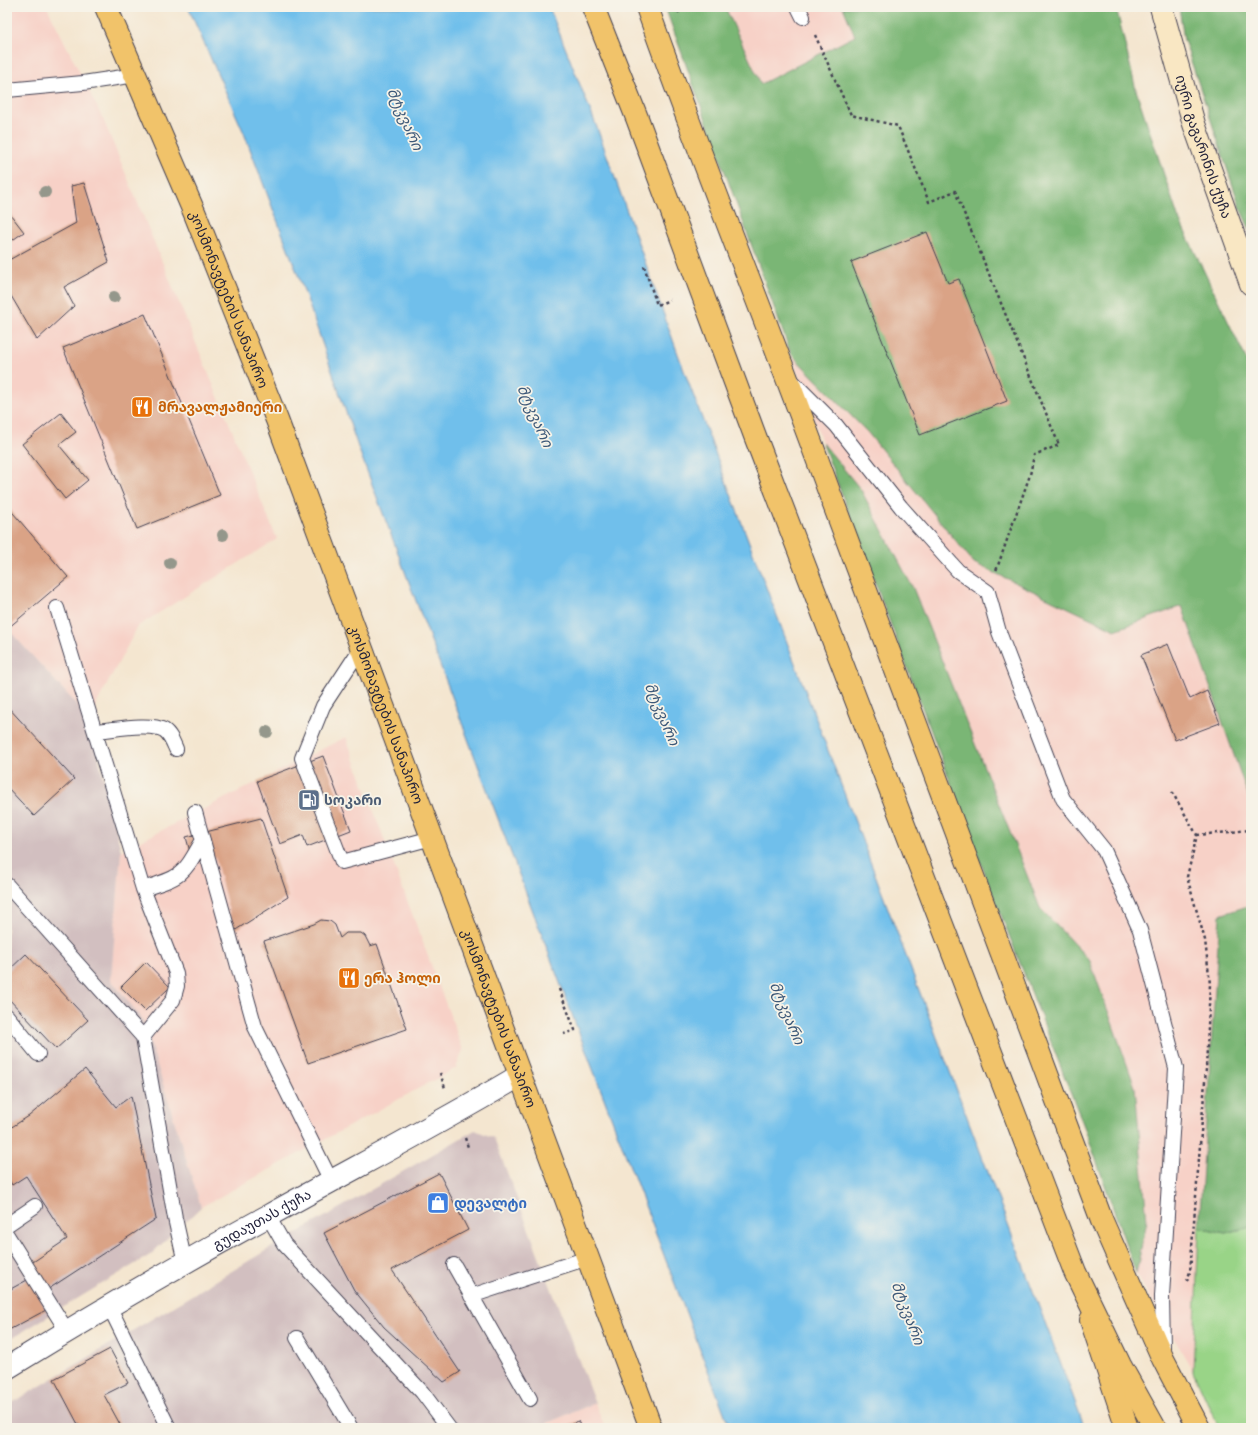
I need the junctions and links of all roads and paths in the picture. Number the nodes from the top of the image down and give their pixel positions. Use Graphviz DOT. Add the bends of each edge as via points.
graph roads {
  1 [pos="106,7"];
  2 [pos="593,7"];
  3 [pos="647,7"];
  4 [pos="1161,7"];
  5 [pos="812,28"];
  6 [pos="136,75"];
  7 [pos="7,90"];
  8 [pos="644,266"];
  9 [pos="1251,284"];
  10 [pos="670,300"];
  11 [pos="788,377"];
  12 [pos="988,592"];
  13 [pos="57,608"];
  14 [pos="361,648"];
  15 [pos="95,731"];
  16 [pos="176,748"];
  17 [pos="195,812"];
  18 [pos="1251,830"];
  19 [pos="1197,835"];
  20 [pos="432,838"];
  21 [pos="203,840"];
  22 [pos="7,885"];
  23 [pos="143,889"];
  24 [pos="559,989"];
  25 [pos="7,1016"];
  26 [pos="564,1034"];
  27 [pos="143,1037"];
  28 [pos="38,1054"];
  29 [pos="519,1076"];
  30 [pos="331,1181"];
  31 [pos="35,1206"];
  32 [pos="268,1216"];
  33 [pos="7,1225"];
  34 [pos="7,1235"];
  35 [pos="588,1258"];
  36 [pos="185,1263"];
  37 [pos="454,1265"];
  38 [pos="1075,1272"];
  39 [pos="471,1296"];
  40 [pos="109,1306"];
  41 [pos="67,1331"];
  42 [pos="297,1338"];
  43 [pos="1163,1359"];
  44 [pos="7,1368"];
  45 [pos="530,1399"];
  46 [pos="169,1428"];
  47 [pos="351,1428"];
  48 [pos="449,1428"];
  49 [pos="651,1428"];
  50 [pos="1127,1428"];
  51 [pos="1155,1428"];
  52 [pos="1199,1428"];
  1 -- 6 [label="main road, კოსმონავტების სანაპირო"];
  2 -- 38 [label="main road"];
  3 -- 11 [label="main road"];
  4 -- 9 [label="main road, იური გაგარინის ქუჩა" via="1194,124"];
  5 -- 12 [label="path" via="851,116 898,126 929,202 956,191 1059,445 1034,456 1030,475"];
  6 -- 7 [label="lane"];
  6 -- 14 [label="main road, კოსმონავტების სანაპირო" via="195,214 277,420"];
  8 -- 10 [label="path" via="658,305"];
  11 -- 12 [label="lane" via="836,425 901,507 958,571"];
  11 -- 43 [label="main road" via="1102,1221"];
  12 -- 43 [label="lane" via="999,632 1063,799 1104,850 1140,930 1176,1068 1162,1296"];
  13 -- 15 [label="lane"];
  14 -- 20 [label="main road, კოსმონავტების სანაპირო"];
  14 -- 20 [label="lane" via="324,706 302,758 316,797 342,862"];
  15 -- 16 [label="lane" via="145,727 164,730 172,738"];
  15 -- 23 [label="lane"];
  17 -- 21 [label="lane"];
  18 -- 19 [label="path"];
  20 -- 29 [label="main road, კოსმონავტების სანაპირო"];
  21 -- 23 [label="lane" via="186,870 174,879"];
  21 -- 30 [label="lane" via="255,1027"];
  22 -- 27 [label="lane"];
  23 -- 27 [label="lane" via="176,973 177,986 173,1000"];
  24 -- 26 [label="path" via="575,1030"];
  25 -- 28 [label="lane"];
  27 -- 36 [label="lane"];
  29 -- 30 [label="street, გუდაუთას ქუჩა" via="456,1114"];
  29 -- 35 [label="main road, კოსმონავტების სანაპირო"];
  30 -- 32 [label="street, გუდაუთას ქუჩა"];
  31 -- 33 [label="lane"];
  32 -- 36 [label="street, გუდაუთას ქუჩა"];
  32 -- 48 [label="lane" via="284,1244 422,1392"];
  34 -- 41 [label="lane"];
  35 -- 39 [label="lane"];
  35 -- 49 [label="main road, კოსმონავტების სანაპირო"];
  36 -- 40 [label="street, გუდაუთას ქუჩა"];
  37 -- 39 [label="lane"];
  38 -- 50 [label="main road"];
  38 -- 51 [label="main road" via="1120,1365"];
  39 -- 45 [label="lane"];
  40 -- 41 [label="street, გუდაუთას ქუჩა"];
  40 -- 46 [label="lane"];
  41 -- 44 [label="street, გუდაუთას ქუჩა"];
  42 -- 47 [label="lane"];
  43 -- 52 [label="main road"];
}
